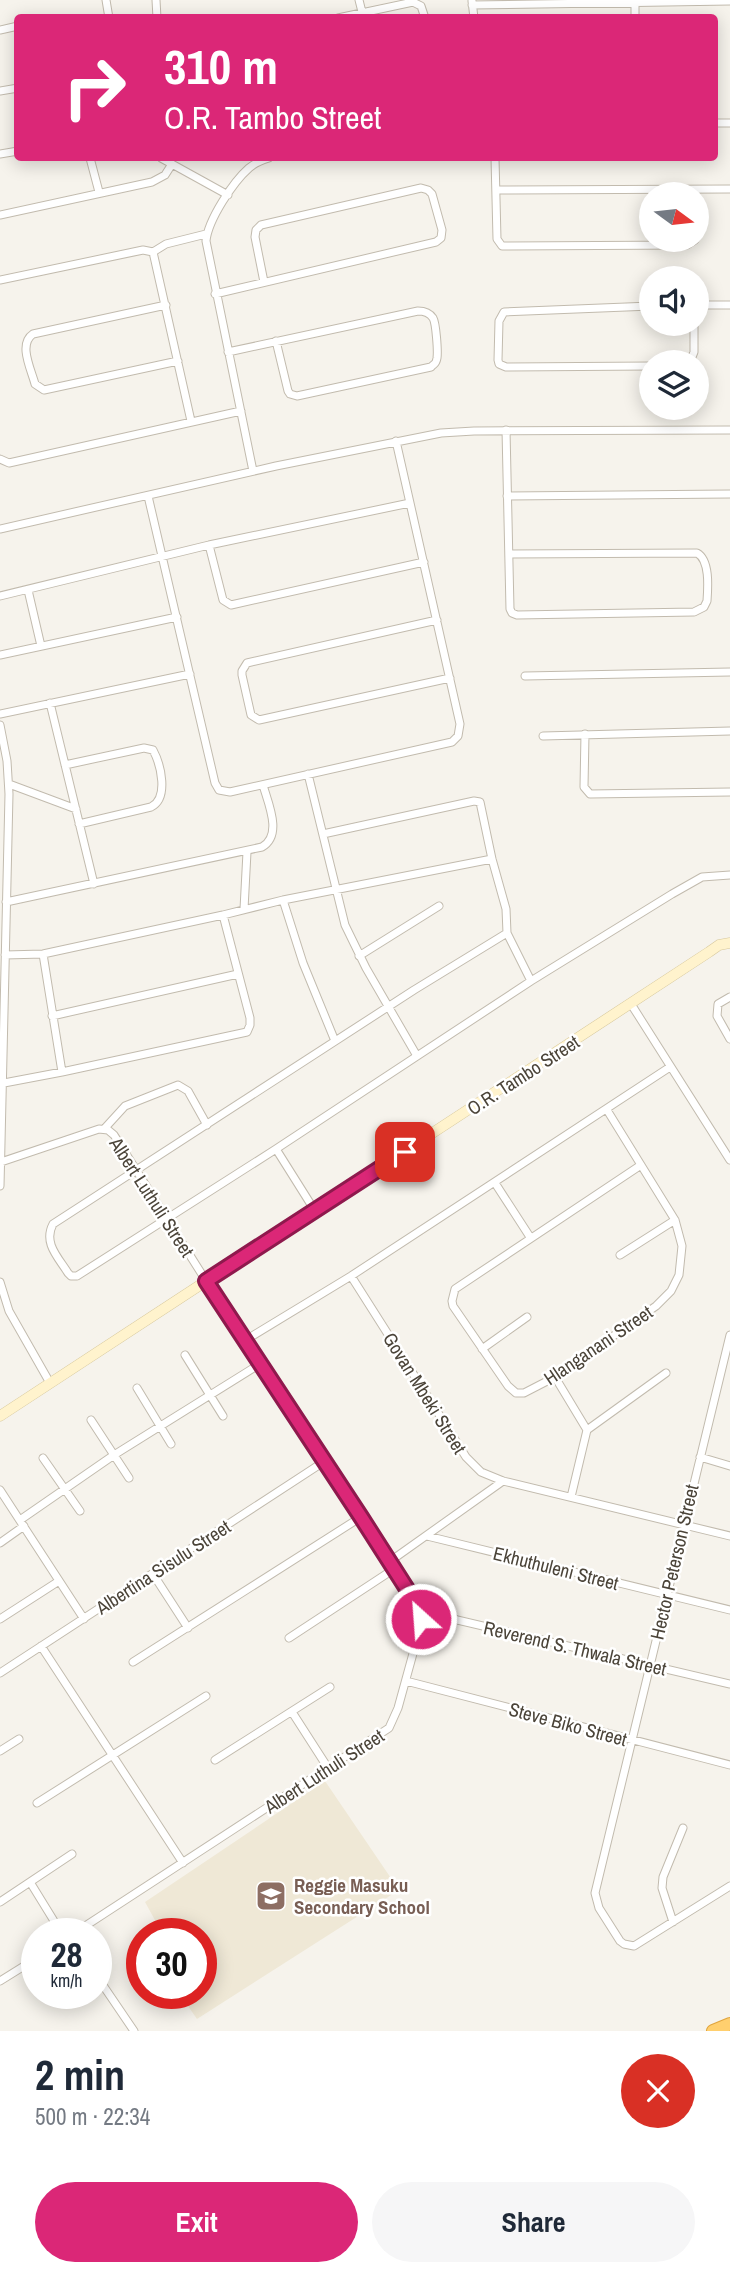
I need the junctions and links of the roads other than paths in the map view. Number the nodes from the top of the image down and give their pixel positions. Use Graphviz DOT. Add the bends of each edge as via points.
graph roads {
  1 [pos="359,0"];
  2 [pos="635,1"];
  3 [pos="472,2"];
  4 [pos="730,2"];
  5 [pos="362,12"];
  6 [pos="354,14"];
  7 [pos="424,14"];
  8 [pos="91,161"];
  9 [pos="166,161"];
  10 [pos="263,161"];
  11 [pos="495,161"];
  12 [pos="172,164"];
  13 [pos="730,189"];
  14 [pos="496,190"];
  15 [pos="639,191"];
  16 [pos="709,191"];
  17 [pos="99,192"];
  18 [pos="228,195"];
  19 [pos="0,215"];
  20 [pos="206,234"];
  21 [pos="639,245"];
  22 [pos="153,252"];
  23 [pos="0,280"];
  24 [pos="264,282"];
  25 [pos="215,294"];
  26 [pos="166,304"];
  27 [pos="709,305"];
  28 [pos="730,305"];
  29 [pos="639,306"];
  30 [pos="275,341"];
  31 [pos="228,352"];
  32 [pos="178,361"];
  33 [pos="639,366"];
  34 [pos="240,411"];
  35 [pos="191,421"];
  36 [pos="506,430"];
  37 [pos="730,430"];
  38 [pos="396,441"];
  39 [pos="0,459"];
  40 [pos="253,471"];
  41 [pos="730,494"];
  42 [pos="148,496"];
  43 [pos="508,496"];
  44 [pos="410,503"];
  45 [pos="0,529"];
  46 [pos="209,545"];
  47 [pos="509,554"];
  48 [pos="163,556"];
  49 [pos="424,562"];
  50 [pos="28,590"];
  51 [pos="0,596"];
  52 [pos="177,617"];
  53 [pos="437,620"];
  54 [pos="41,646"];
  55 [pos="0,655"];
  56 [pos="730,672"];
  57 [pos="190,674"];
  58 [pos="525,676"];
  59 [pos="450,678"];
  60 [pos="50,703"];
  61 [pos="0,714"];
  62 [pos="0,725"];
  63 [pos="730,731"];
  64 [pos="585,734"];
  65 [pos="543,736"];
  66 [pos="65,765"];
  67 [pos="308,774"];
  68 [pos="9,784"];
  69 [pos="263,785"];
  70 [pos="730,792"];
  71 [pos="76,808"];
  72 [pos="79,824"];
  73 [pos="4,826"];
  74 [pos="323,834"];
  75 [pos="247,852"];
  76 [pos="492,859"];
  77 [pos="730,875"];
  78 [pos="94,884"];
  79 [pos="336,890"];
  80 [pos="283,900"];
  81 [pos="6,901"];
  82 [pos="439,906"];
  83 [pos="244,909"];
  84 [pos="223,915"];
  85 [pos="507,933"];
  86 [pos="730,943"];
  87 [pos="4,952"];
  88 [pos="43,954"];
  89 [pos="359,956"];
  90 [pos="238,974"];
  91 [pos="531,981"];
  92 [pos="730,997"];
  93 [pos="631,1004"];
  94 [pos="388,1007"];
  95 [pos="52,1016"];
  96 [pos="2,1017"];
  97 [pos="730,1039"];
  98 [pos="335,1041"];
  99 [pos="417,1056"];
  100 [pos="670,1067"];
  101 [pos="62,1072"];
  102 [pos="2,1078"];
  103 [pos="607,1110"];
  104 [pos="207,1125"];
  105 [pos="104,1129"];
  106 [pos="276,1149"];
  107 [pos="730,1160"];
  108 [pos="1,1162"];
  109 [pos="641,1165"];
  110 [pos="138,1170"];
  111 [pos="0,1172"];
  112 [pos="495,1183"];
  113 [pos="0,1186"];
  114 [pos="315,1210"];
  115 [pos="168,1219"];
  116 [pos="675,1220"];
  117 [pos="530,1237"];
  118 [pos="620,1255"];
  119 [pos="351,1276"];
  120 [pos="206,1281"];
  121 [pos="0,1282"];
  122 [pos="527,1317"];
  123 [pos="730,1335"];
  124 [pos="244,1341"];
  125 [pos="482,1349"];
  126 [pos="185,1354"];
  127 [pos="260,1364"];
  128 [pos="666,1373"];
  129 [pos="555,1377"];
  130 [pos="50,1383"];
  131 [pos="136,1388"];
  132 [pos="210,1394"];
  133 [pos="0,1416"];
  134 [pos="223,1416"];
  135 [pos="90,1420"];
  136 [pos="160,1427"];
  137 [pos="587,1430"];
  138 [pos="171,1444"];
  139 [pos="114,1455"];
  140 [pos="700,1457"];
  141 [pos="43,1458"];
  142 [pos="326,1461"];
  143 [pos="730,1466"];
  144 [pos="129,1478"];
  145 [pos="503,1481"];
  146 [pos="0,1490"];
  147 [pos="65,1490"];
  148 [pos="571,1497"];
  149 [pos="80,1511"];
  150 [pos="361,1517"];
  151 [pos="22,1523"];
  152 [pos="683,1524"];
  153 [pos="427,1536"];
  154 [pos="730,1536"];
  155 [pos="0,1543"];
  156 [pos="391,1565"];
  157 [pos="153,1574"];
  158 [pos="59,1581"];
  159 [pos="666,1595"];
  160 [pos="730,1610"];
  161 [pos="419,1611"];
  162 [pos="0,1619"];
  163 [pos="84,1619"];
  164 [pos="188,1628"];
  165 [pos="289,1638"];
  166 [pos="41,1646"];
  167 [pos="133,1662"];
  168 [pos="650,1666"];
  169 [pos="0,1672"];
  170 [pos="406,1681"];
  171 [pos="730,1684"];
  172 [pos="330,1688"];
  173 [pos="206,1696"];
  174 [pos="292,1712"];
  175 [pos="19,1740"];
  176 [pos="632,1741"];
  177 [pos="0,1751"];
  178 [pos="113,1755"];
  179 [pos="215,1760"];
  180 [pos="730,1765"];
  181 [pos="328,1769"];
  182 [pos="37,1803"];
  183 [pos="683,1828"];
  184 [pos="72,1854"];
  185 [pos="183,1863"];
  186 [pos="30,1882"];
  187 [pos="730,1886"];
  188 [pos="0,1902"];
  189 [pos="52,1918"];
  190 [pos="99,1918"];
  191 [pos="673,1922"];
  192 [pos="21,1968"];
  193 [pos="0,1981"];
  194 [pos="112,1999"];
  195 [pos="730,2024"];
  196 [pos="134,2031"];
  197 [pos="713,2031"];
  1 -- 5 [label="street"];
  2 -- 3 [label="street"];
  2 -- 4 [label="street"];
  5 -- 6 [label="street"];
  5 -- 7 [label="street" via="413,2"];
  8 -- 17 [label="street"];
  9 -- 12 [label="street"];
  10 -- 18 [label="street" via="249,168"];
  11 -- 14 [label="street"];
  12 -- 17 [label="street" via="152,182"];
  12 -- 18 [label="street"];
  13 -- 16 [label="street"];
  14 -- 15 [label="street"];
  14 -- 21 [label="street" via="497,239 506,247"];
  17 -- 19 [label="street"];
  18 -- 20 [label="street"];
  20 -- 22 [label="street"];
  20 -- 25 [label="street"];
  22 -- 23 [label="street" via="143,250"];
  22 -- 26 [label="street"];
  24 -- 24 [label="street" via="436,242 442,230 431,191 421,188 261,225 255,237"];
  24 -- 25 [label="street"];
  25 -- 31 [label="street"];
  26 -- 32 [label="street"];
  26 -- 32 [label="street" via="33,334 25,342 26,351 36,384 44,390"];
  27 -- 28 [label="street"];
  29 -- 33 [label="street" via="504,312 499,321 498,360 506,367"];
  30 -- 30 [label="street" via="422,311 434,320 437,356 431,366 297,396 288,391"];
  30 -- 31 [label="street"];
  31 -- 34 [label="street"];
  32 -- 35 [label="street"];
  34 -- 35 [label="street"];
  34 -- 40 [label="street"];
  35 -- 39 [label="street" via="9,463"];
  36 -- 37 [label="street"];
  36 -- 38 [label="street"];
  36 -- 43 [label="street"];
  38 -- 40 [label="street"];
  38 -- 44 [label="street"];
  40 -- 42 [label="street"];
  41 -- 43 [label="street"];
  42 -- 45 [label="street"];
  42 -- 48 [label="street"];
  43 -- 47 [label="street"];
  44 -- 46 [label="street"];
  44 -- 49 [label="street"];
  46 -- 48 [label="street"];
  46 -- 49 [label="street" via="223,600 231,605"];
  47 -- 47 [label="street" via="510,609 516,615 694,612 707,601 705,561 697,553"];
  48 -- 50 [label="street"];
  48 -- 52 [label="street"];
  49 -- 53 [label="street"];
  50 -- 51 [label="street"];
  50 -- 54 [label="street"];
  52 -- 54 [label="street"];
  52 -- 57 [label="street"];
  53 -- 59 [label="street"];
  53 -- 59 [label="street" via="247,663 242,671 251,715 259,720"];
  54 -- 55 [label="street"];
  56 -- 58 [label="street"];
  57 -- 60 [label="street"];
  57 -- 69 [label="street" via="217,787 230,792"];
  59 -- 67 [label="street" via="460,724 455,739"];
  60 -- 61 [label="street"];
  60 -- 66 [label="street"];
  62 -- 68 [label="street"];
  63 -- 64 [label="street"];
  64 -- 65 [label="street"];
  64 -- 70 [label="street" via="584,787 590,794"];
  66 -- 71 [label="street"];
  66 -- 72 [label="street" via="144,748 153,750 157,761 162,791 157,804"];
  67 -- 69 [label="street"];
  67 -- 74 [label="street"];
  68 -- 71 [label="street"];
  68 -- 73 [label="street"];
  69 -- 75 [label="street" via="273,834 267,845"];
  71 -- 72 [label="street"];
  72 -- 78 [label="street"];
  73 -- 81 [label="street"];
  74 -- 76 [label="street" via="476,801 482,807"];
  74 -- 79 [label="street"];
  75 -- 78 [label="street"];
  75 -- 83 [label="street"];
  76 -- 79 [label="street"];
  76 -- 85 [label="street" via="506,909"];
  77 -- 91 [label="street" via="695,880"];
  78 -- 81 [label="street"];
  79 -- 80 [label="street"];
  79 -- 89 [label="street"];
  80 -- 83 [label="street"];
  80 -- 98 [label="street"];
  81 -- 87 [label="street"];
  82 -- 89 [label="street"];
  83 -- 84 [label="street"];
  84 -- 88 [label="street"];
  84 -- 90 [label="street"];
  85 -- 91 [label="street"];
  85 -- 94 [label="street"];
  86 -- 93 [label="street, O.R. Tambo Street"];
  87 -- 88 [label="street"];
  87 -- 96 [label="street"];
  88 -- 95 [label="street"];
  89 -- 94 [label="street"];
  90 -- 95 [label="street"];
  90 -- 101 [label="street" via="250,1022 247,1032"];
  91 -- 99 [label="street"];
  92 -- 97 [label="street" via="716,1010"];
  93 -- 100 [label="street"];
  93 -- 114 [label="street, O.R. Tambo Street"];
  94 -- 98 [label="street"];
  94 -- 99 [label="street"];
  95 -- 101 [label="street"];
  96 -- 102 [label="street"];
  98 -- 104 [label="street"];
  99 -- 106 [label="street"];
  100 -- 103 [label="street"];
  100 -- 107 [label="street"];
  101 -- 102 [label="street"];
  102 -- 108 [label="street"];
  103 -- 109 [label="street, Hlanganani Street"];
  103 -- 112 [label="street"];
  104 -- 105 [label="street" via="188,1091 178,1085 125,1106"];
  104 -- 110 [label="street"];
  105 -- 108 [label="street, Albert Luthuli Street"];
  105 -- 110 [label="street, Albert Luthuli Street" via="114,1135"];
  106 -- 114 [label="street"];
  106 -- 115 [label="street"];
  108 -- 111 [label="street"];
  109 -- 116 [label="street, Hlanganani Street"];
  109 -- 117 [label="street, Hlanganani Street"];
  110 -- 115 [label="street, Albert Luthuli Street"];
  110 -- 115 [label="street" via="53,1224 50,1244 68,1273 77,1276"];
  111 -- 113 [label="street"];
  112 -- 117 [label="street"];
  112 -- 119 [label="street"];
  114 -- 120 [label="street, O.R. Tambo Street"];
  115 -- 120 [label="street, Albert Luthuli Street"];
  116 -- 118 [label="street"];
  116 -- 129 [label="street, Hlanganani Street" via="682,1255 671,1292"];
  117 -- 125 [label="street, Hlanganani Street" via="453,1292 453,1306"];
  119 -- 124 [label="street"];
  119 -- 145 [label="street, Govan Mbeki Street" via="469,1462"];
  120 -- 124 [label="street, Albert Luthuli Street"];
  120 -- 130 [label="street, O.R. Tambo Street"];
  121 -- 130 [label="street" via="9,1311"];
  122 -- 125 [label="street"];
  123 -- 140 [label="street, Hector Peterson Street"];
  124 -- 127 [label="street, Albert Luthuli Street"];
  125 -- 129 [label="street, Hlanganani Street" via="516,1393"];
  126 -- 132 [label="street"];
  127 -- 132 [label="street"];
  127 -- 142 [label="street, Albert Luthuli Street"];
  128 -- 137 [label="street"];
  129 -- 137 [label="street"];
  130 -- 133 [label="street, O.R. Tambo Street"];
  131 -- 136 [label="street"];
  132 -- 134 [label="street"];
  132 -- 136 [label="street"];
  135 -- 139 [label="street"];
  136 -- 138 [label="street"];
  136 -- 139 [label="street"];
  137 -- 148 [label="street"];
  139 -- 144 [label="street"];
  139 -- 147 [label="street"];
  140 -- 143 [label="street"];
  140 -- 152 [label="street, Hector Peterson Street"];
  141 -- 147 [label="street"];
  142 -- 150 [label="street, Albert Luthuli Street"];
  142 -- 157 [label="street, Albertina Sisulu Street"];
  145 -- 148 [label="street, Govan Mbeki Street"];
  145 -- 153 [label="street"];
  146 -- 151 [label="street"];
  147 -- 149 [label="street"];
  147 -- 151 [label="street"];
  148 -- 152 [label="street, Govan Mbeki Street"];
  150 -- 156 [label="street, Albert Luthuli Street"];
  150 -- 164 [label="street"];
  151 -- 155 [label="street"];
  151 -- 158 [label="street"];
  152 -- 154 [label="street, Govan Mbeki Street"];
  152 -- 159 [label="street, Hector Peterson Street"];
  153 -- 156 [label="street"];
  153 -- 159 [label="street, Ekhuthuleni Street"];
  156 -- 161 [label="street, Albert Luthuli Street"];
  156 -- 165 [label="street"];
  157 -- 163 [label="street, Albertina Sisulu Street"];
  157 -- 164 [label="street"];
  158 -- 162 [label="street"];
  158 -- 163 [label="street"];
  159 -- 160 [label="street, Ekhuthuleni Street"];
  159 -- 168 [label="street, Hector Peterson Street"];
  161 -- 168 [label="street, Reverend S. Thwala Street"];
  161 -- 170 [label="street, Albert Luthuli Street" via="421,1626"];
  163 -- 166 [label="street, Albertina Sisulu Street"];
  164 -- 167 [label="street"];
  166 -- 169 [label="street, Albertina Sisulu Street"];
  166 -- 178 [label="street"];
  168 -- 171 [label="street, Reverend S. Thwala Street"];
  168 -- 176 [label="street, Hector Peterson Street"];
  170 -- 176 [label="street, Steve Biko Street"];
  170 -- 181 [label="street, Albert Luthuli Street" via="389,1728"];
  172 -- 174 [label="street"];
  173 -- 178 [label="street"];
  174 -- 179 [label="street"];
  174 -- 181 [label="street"];
  175 -- 177 [label="street"];
  176 -- 180 [label="street, Steve Biko Street"];
  176 -- 191 [label="street, Hector Peterson Street" via="595,1894 599,1908 628,1946"];
  178 -- 182 [label="street"];
  178 -- 185 [label="street"];
  181 -- 185 [label="street, Albert Luthuli Street"];
  183 -- 191 [label="street" via="663,1877"];
  184 -- 186 [label="street"];
  185 -- 190 [label="street, Albert Luthuli Street"];
  186 -- 188 [label="street"];
  186 -- 189 [label="street"];
  187 -- 191 [label="street"];
  192 -- 193 [label="street"];
  194 -- 196 [label="street"];
  195 -- 197 [label="highway"];
}
